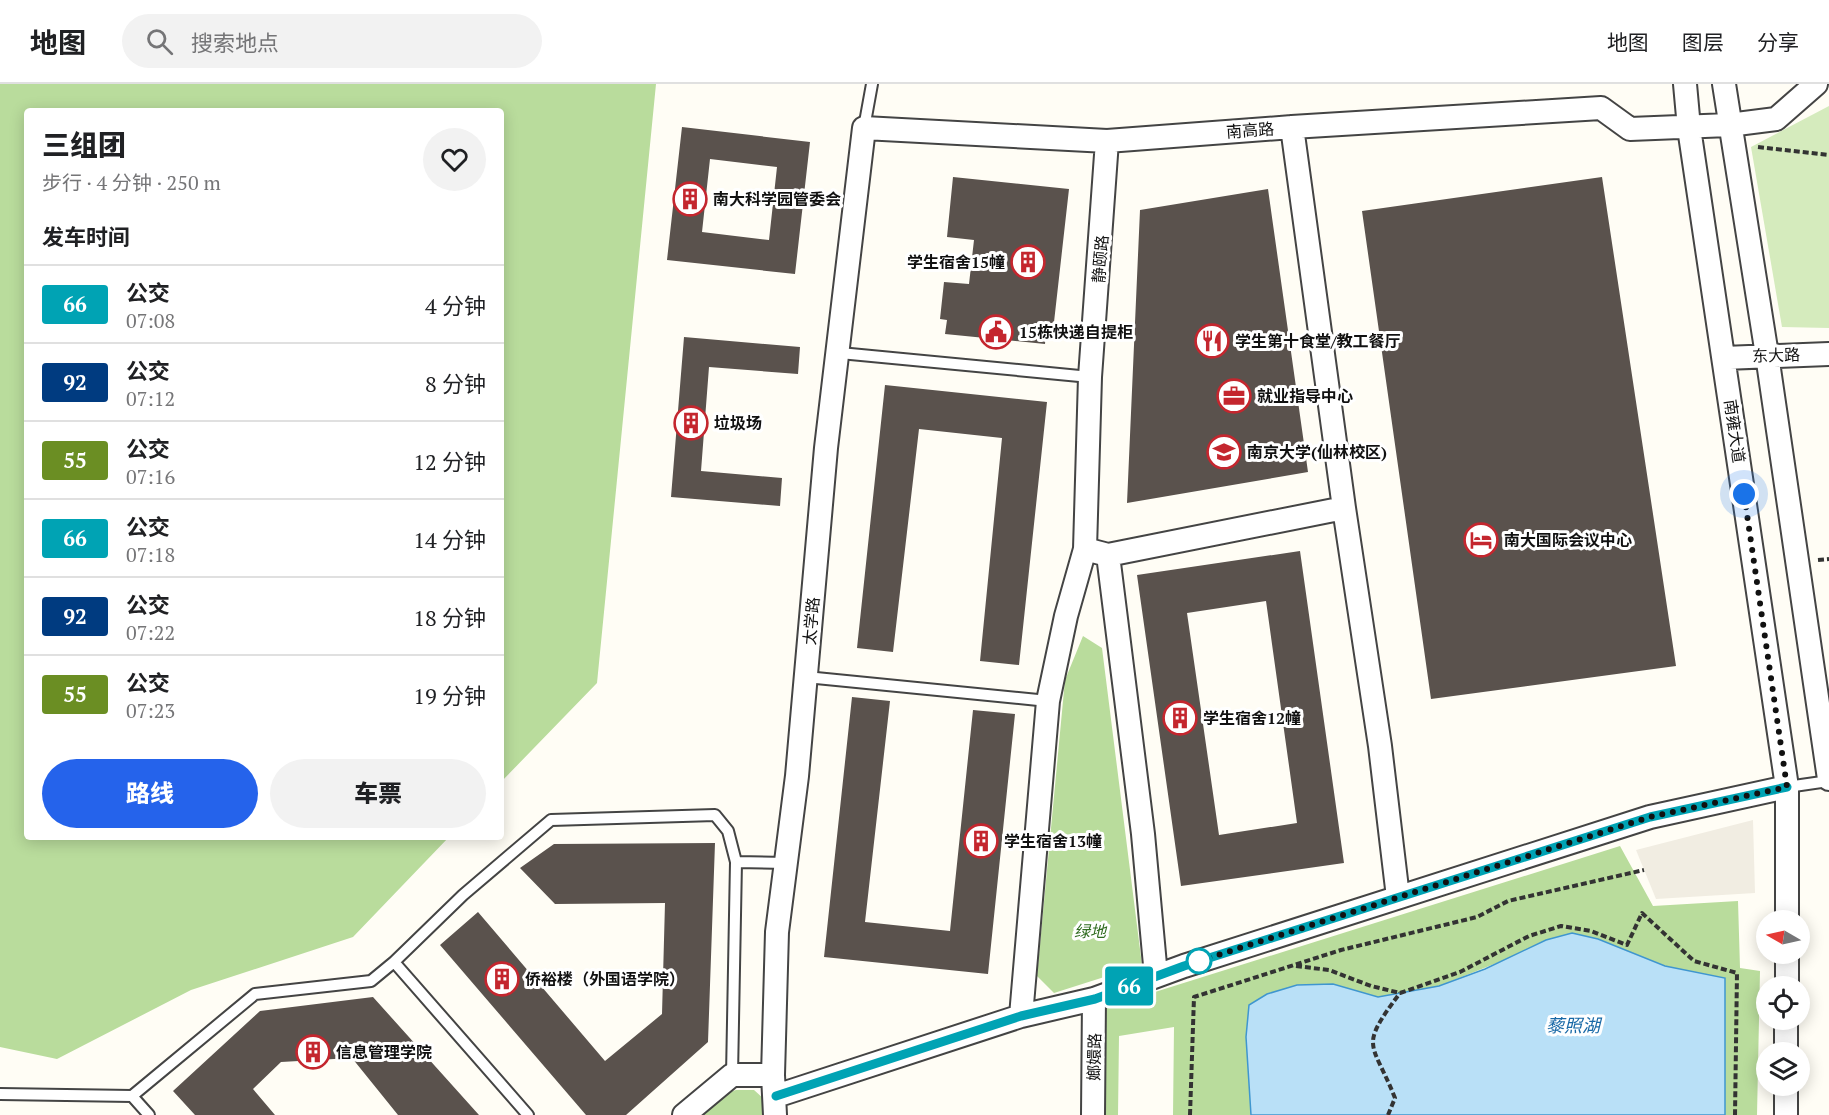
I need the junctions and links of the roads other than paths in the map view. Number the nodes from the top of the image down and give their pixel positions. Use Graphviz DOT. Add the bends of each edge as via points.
graph roads {
  1 [pos="872,84"];
  2 [pos="1685,84"];
  3 [pos="1724,84"];
  4 [pos="1816,84"];
  5 [pos="1729,124"];
  6 [pos="1292,126"];
  7 [pos="864,128"];
  8 [pos="1689,128"];
  9 [pos="1107,141"];
  10 [pos="840,353"];
  11 [pos="1829,354"];
  12 [pos="1767,355"];
  13 [pos="1724,358"];
  14 [pos="1090,377"];
  15 [pos="1344,508"];
  16 [pos="1085,549"];
  17 [pos="1108,555"];
  18 [pos="806,677"];
  19 [pos="1048,701"];
  20 [pos="1829,780"];
  21 [pos="1787,787"];
  22 [pos="736,862"];
  23 [pos="786,863"];
  24 [pos="1398,897"];
  25 [pos="1787,910"];
  26 [pos="394,962"];
  27 [pos="1156,976"];
  28 [pos="1095,999"];
  29 [pos="1021,1016"];
  30 [pos="732,1075"];
  31 [pos="0,1094"];
  32 [pos="775,1095"];
  33 [pos="132,1096"];
  34 [pos="1786,1096"];
  35 [pos="149,1115"];
  36 [pos="528,1115"];
  37 [pos="684,1115"];
  38 [pos="1093,1115"];
  39 [pos="1786,1115"];
  1 -- 7 [label="lane"];
  2 -- 8 [label="street, 南雍大道"];
  3 -- 5 [label="street"];
  4 -- 5 [label="street" via="1776,119"];
  5 -- 8 [label="street"];
  5 -- 12 [label="street"];
  6 -- 8 [label="street, 南高路" via="1601,108 1630,129"];
  6 -- 9 [label="street, 南高路"];
  6 -- 15 [label="street"];
  7 -- 9 [label="street, 南高路"];
  7 -- 10 [label="street, 太学路"];
  8 -- 13 [label="street, 南雍大道"];
  9 -- 14 [label="street, 静颐路"];
  10 -- 14 [label="lane"];
  10 -- 18 [label="street, 太学路" via="826,448"];
  11 -- 12 [label="street, 东大路"];
  12 -- 13 [label="street, 东大路"];
  12 -- 20 [label="street"];
  13 -- 21 [label="street, 南雍大道"];
  14 -- 16 [label="street, 静颐路"];
  15 -- 17 [label="street"];
  15 -- 24 [label="street"];
  16 -- 17 [label="street"];
  16 -- 19 [label="street, 静颐路"];
  17 -- 27 [label="street"];
  18 -- 19 [label="lane"];
  18 -- 23 [label="street, 太学路"];
  19 -- 29 [label="street, 静颐路"];
  20 -- 21 [label="lane"];
  21 -- 24 [label="street" via="1650,817"];
  21 -- 25 [label="street, 南雍大道"];
  22 -- 23 [label="lane"];
  22 -- 26 [label="lane" via="728,831 716,815 551,820 463,895"];
  22 -- 30 [label="lane"];
  23 -- 32 [label="street, 太学路" via="777,932"];
  24 -- 27 [label="street"];
  26 -- 33 [label="lane" via="370,981 255,994"];
  26 -- 36 [label="lane"];
  27 -- 28 [label="street"];
  28 -- 29 [label="street"];
  28 -- 38 [label="street, 嫏嬛路"];
  29 -- 32 [label="street"];
  30 -- 32 [label="street"];
  30 -- 37 [label="street"];
  31 -- 33 [label="lane"];
  33 -- 35 [label="lane"];
  34 -- 39 [label="street"];
}
